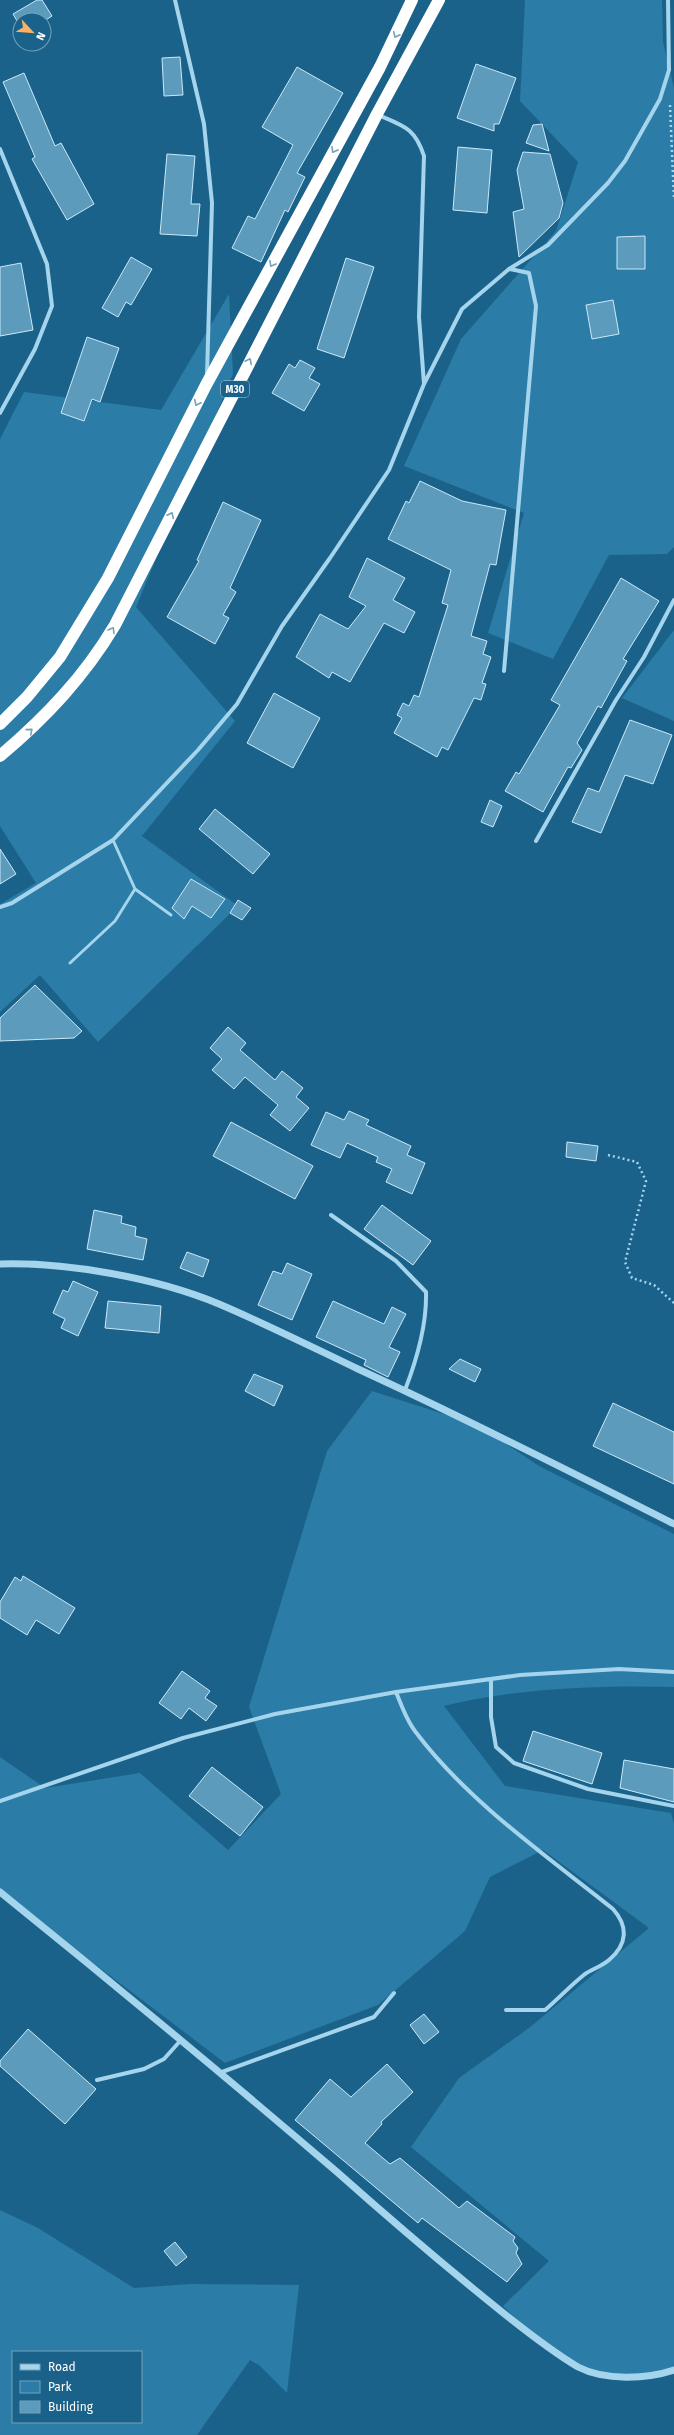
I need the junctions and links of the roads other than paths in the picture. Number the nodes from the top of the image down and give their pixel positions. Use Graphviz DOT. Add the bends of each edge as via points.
graph roads {
  1 [pos="175,0"];
  2 [pos="439,0"];
  3 [pos="668,0"];
  4 [pos="412,1"];
  5 [pos="377,114"];
  6 [pos="0,149"];
  7 [pos="509,269"];
  8 [pos="424,384"];
  9 [pos="206,385"];
  10 [pos="0,413"];
  11 [pos="674,600"];
  12 [pos="504,671"];
  13 [pos="0,724"];
  14 [pos="0,756"];
  15 [pos="113,840"];
  16 [pos="536,841"];
  17 [pos="135,889"];
  18 [pos="0,907"];
  19 [pos="171,915"];
  20 [pos="70,963"];
  21 [pos="331,1214"];
  22 [pos="0,1264"];
  23 [pos="405,1390"];
  24 [pos="674,1524"];
  25 [pos="674,1672"];
  26 [pos="491,1680"];
  27 [pos="396,1692"];
  28 [pos="0,1802"];
  29 [pos="674,1806"];
  30 [pos="0,1892"];
  31 [pos="394,1993"];
  32 [pos="506,2010"];
  33 [pos="181,2040"];
  34 [pos="222,2072"];
  35 [pos="97,2080"];
  36 [pos="674,2370"];
  1 -- 9 [label="street" via="204,124 212,203"];
  2 -- 5 [label="highway, M30"];
  3 -- 7 [label="street" via="668,70 660,100 628,155 608,183 548,246"];
  4 -- 9 [label="highway, M30, one-way" via="380,67"];
  5 -- 8 [label="street" via="405,127 419,140 424,156 419,317"];
  14 -- 5 [label="highway, M30, one-way" via="56,705 98,653 115,626"];
  6 -- 10 [label="street" via="47,264 52,306 35,349"];
  7 -- 8 [label="street" via="462,309"];
  7 -- 12 [label="street" via="529,273 536,306"];
  8 -- 15 [label="street" via="389,470 282,626 237,704 198,750"];
  9 -- 13 [label="highway, M30, one-way" via="108,578 79,629 46,675"];
  11 -- 16 [label="street" via="648,650 616,700"];
  15 -- 17 [label="lane"];
  15 -- 18 [label="street"];
  17 -- 19 [label="lane"];
  17 -- 20 [label="lane" via="115,921"];
  21 -- 23 [label="street" via="396,1261 426,1292 427,1308 421,1341"];
  22 -- 23 [label="street" via="19,1263 79,1269 173,1288 218,1304"];
  23 -- 24 [label="street"];
  25 -- 26 [label="street" via="612,1670 520,1675"];
  26 -- 27 [label="street"];
  26 -- 29 [label="street" via="490,1717 496,1747 514,1763 588,1789"];
  27 -- 28 [label="street" via="275,1714 183,1738"];
  27 -- 32 [label="street" via="418,1735 476,1796 622,1919 625,1932 621,1945 610,1960 586,1974 545,2010"];
  30 -- 33 [label="street"];
  31 -- 34 [label="street" via="374,2017"];
  33 -- 34 [label="street"];
  33 -- 35 [label="street" via="164,2059 144,2070"];
  34 -- 36 [label="street" via="461,2280 540,2342 580,2367 593,2372 636,2377 660,2375"];
}
